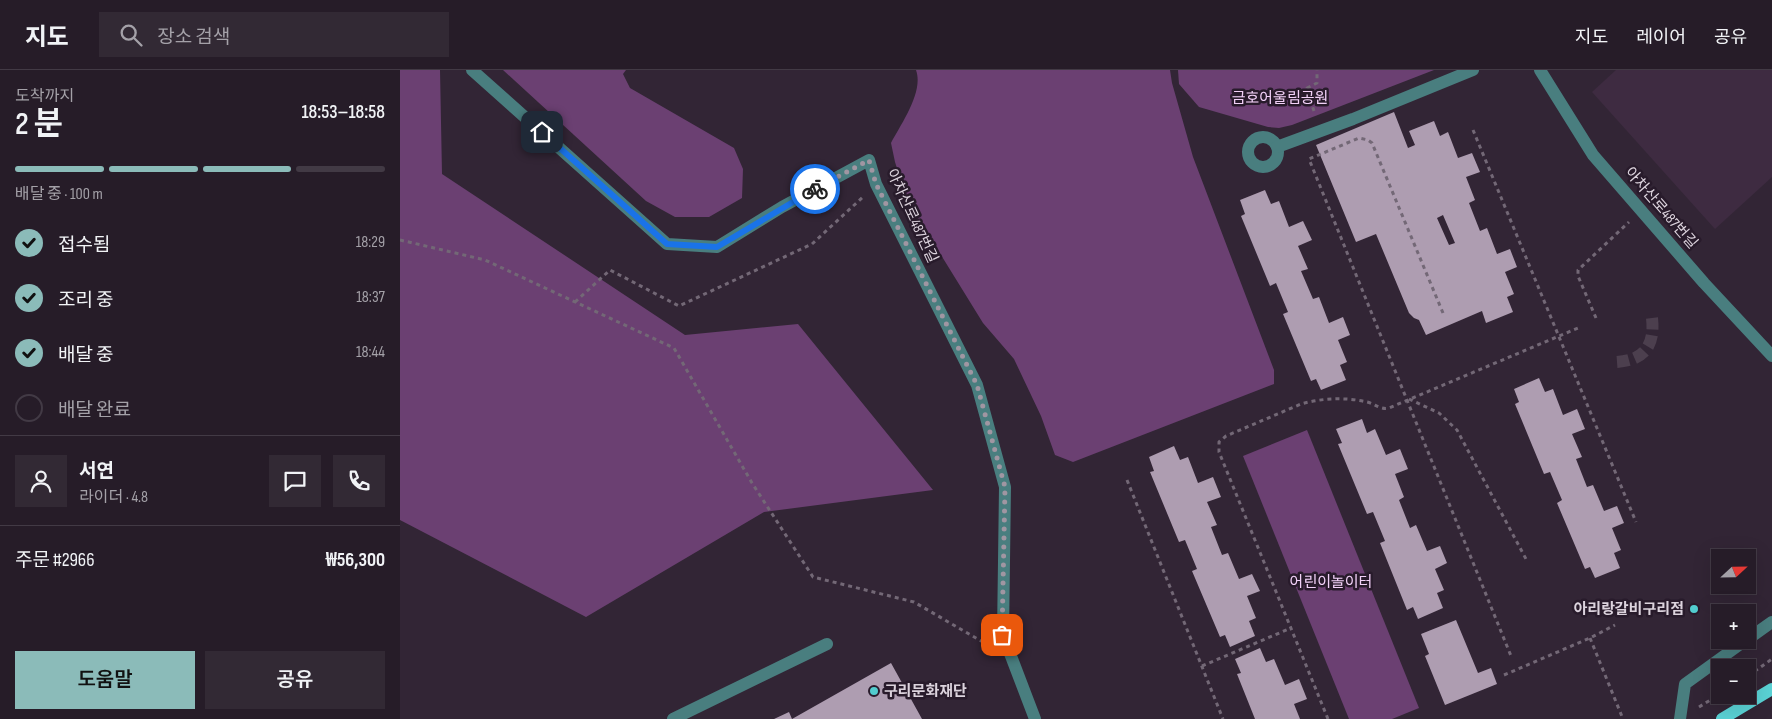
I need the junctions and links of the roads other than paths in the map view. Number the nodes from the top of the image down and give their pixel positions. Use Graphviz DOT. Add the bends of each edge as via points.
graph roads {
  1 [pos="472,70"];
  2 [pos="1473,70"];
  3 [pos="1540,70"];
  4 [pos="1277,147"];
  5 [pos="1772,356"];
  6 [pos="1772,622"];
  7 [pos="1756,634"];
  8 [pos="827,644"];
  9 [pos="1734,649"];
  10 [pos="1772,689"];
  11 [pos="672,719"];
  12 [pos="1035,719"];
  13 [pos="1680,719"];
  14 [pos="1722,719"];
  1 -- 12 [label="street, 아차산로487번길" via="667,244 717,247 869,160 876,184 977,385 1005,487 1002,635"];
  2 -- 4 [label="street"];
  3 -- 5 [label="street, 아차산로487번길" via="1593,155"];
  6 -- 7 [label="street"];
  8 -- 11 [label="street"];
  9 -- 13 [label="street" via="1685,684"];
  10 -- 14 [label="main road"];
}
